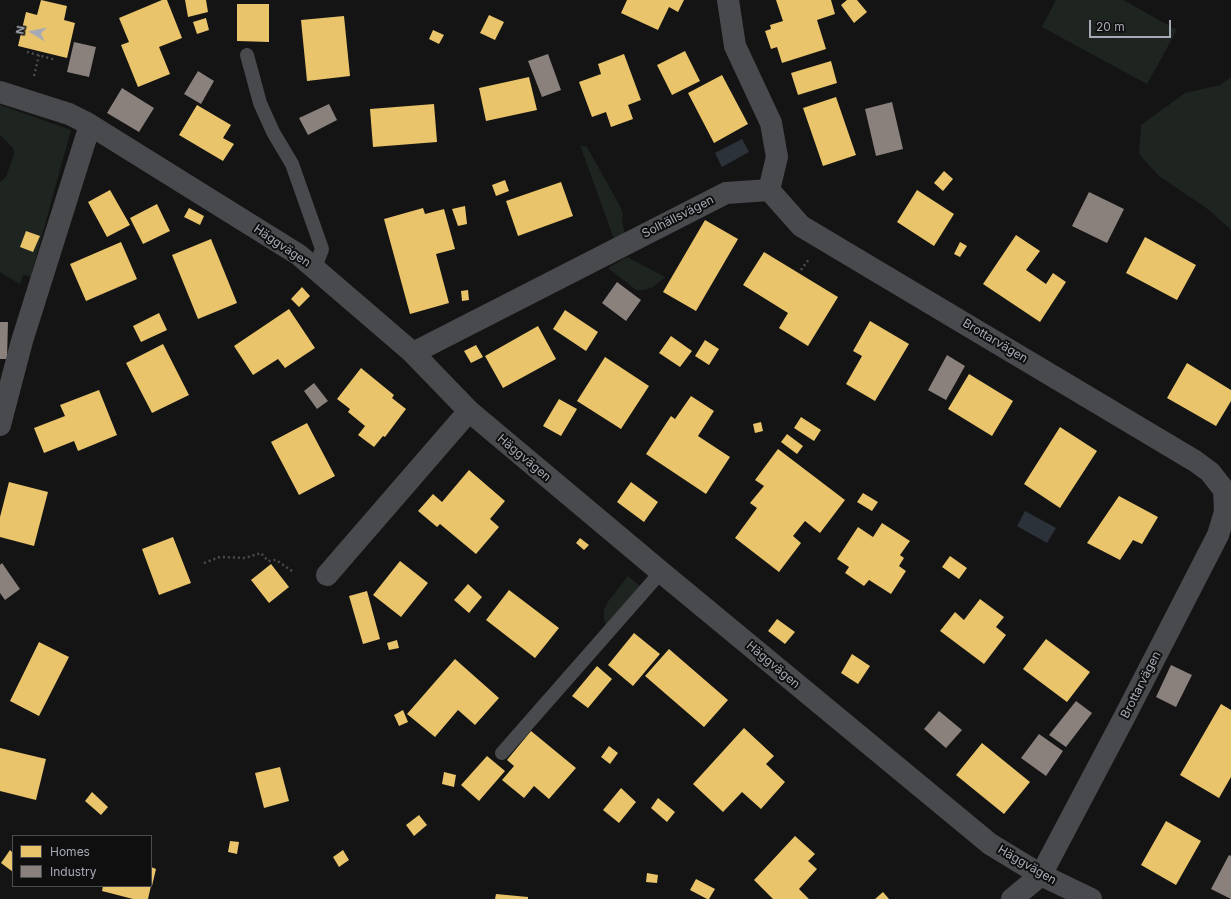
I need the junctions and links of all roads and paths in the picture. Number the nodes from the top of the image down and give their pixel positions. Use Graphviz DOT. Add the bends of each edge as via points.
graph roads {
  1 [pos="728,0"];
  2 [pos="27,52"];
  3 [pos="247,55"];
  4 [pos="56,60"];
  5 [pos="0,92"];
  6 [pos="90,125"];
  7 [pos="769,190"];
  8 [pos="314,268"];
  9 [pos="412,353"];
  10 [pos="469,411"];
  11 [pos="0,425"];
  12 [pos="1228,491"];
  13 [pos="204,563"];
  14 [pos="292,571"];
  15 [pos="660,572"];
  16 [pos="327,575"];
  17 [pos="502,753"];
  18 [pos="1041,875"];
  19 [pos="1012,899"];
  20 [pos="1091,899"];
  1 -- 7 [label="street" via="735,46 771,123 778,157"];
  2 -- 4 [label="path"];
  3 -- 8 [label="lane" via="260,103 292,164 322,249"];
  5 -- 6 [label="street, Häggvägen" via="69,114"];
  6 -- 8 [label="street, Häggvägen" via="300,255"];
  6 -- 11 [label="street" via="24,334"];
  7 -- 9 [label="street, Solhällsvägen" via="726,193"];
  7 -- 12 [label="street, Brottarvägen" via="801,226 1195,461"];
  8 -- 9 [label="street, Häggvägen"];
  9 -- 10 [label="street, Häggvägen"];
  10 -- 15 [label="street, Häggvägen"];
  10 -- 16 [label="street"];
  12 -- 18 [label="street, Brottarvägen" via="1218,535"];
  13 -- 14 [label="path" via="220,557 245,558 261,553 268,561 276,560"];
  15 -- 17 [label="lane"];
  15 -- 18 [label="street, Häggvägen" via="990,844"];
  18 -- 19 [label="street"];
  18 -- 20 [label="street, Häggvägen"];
}
